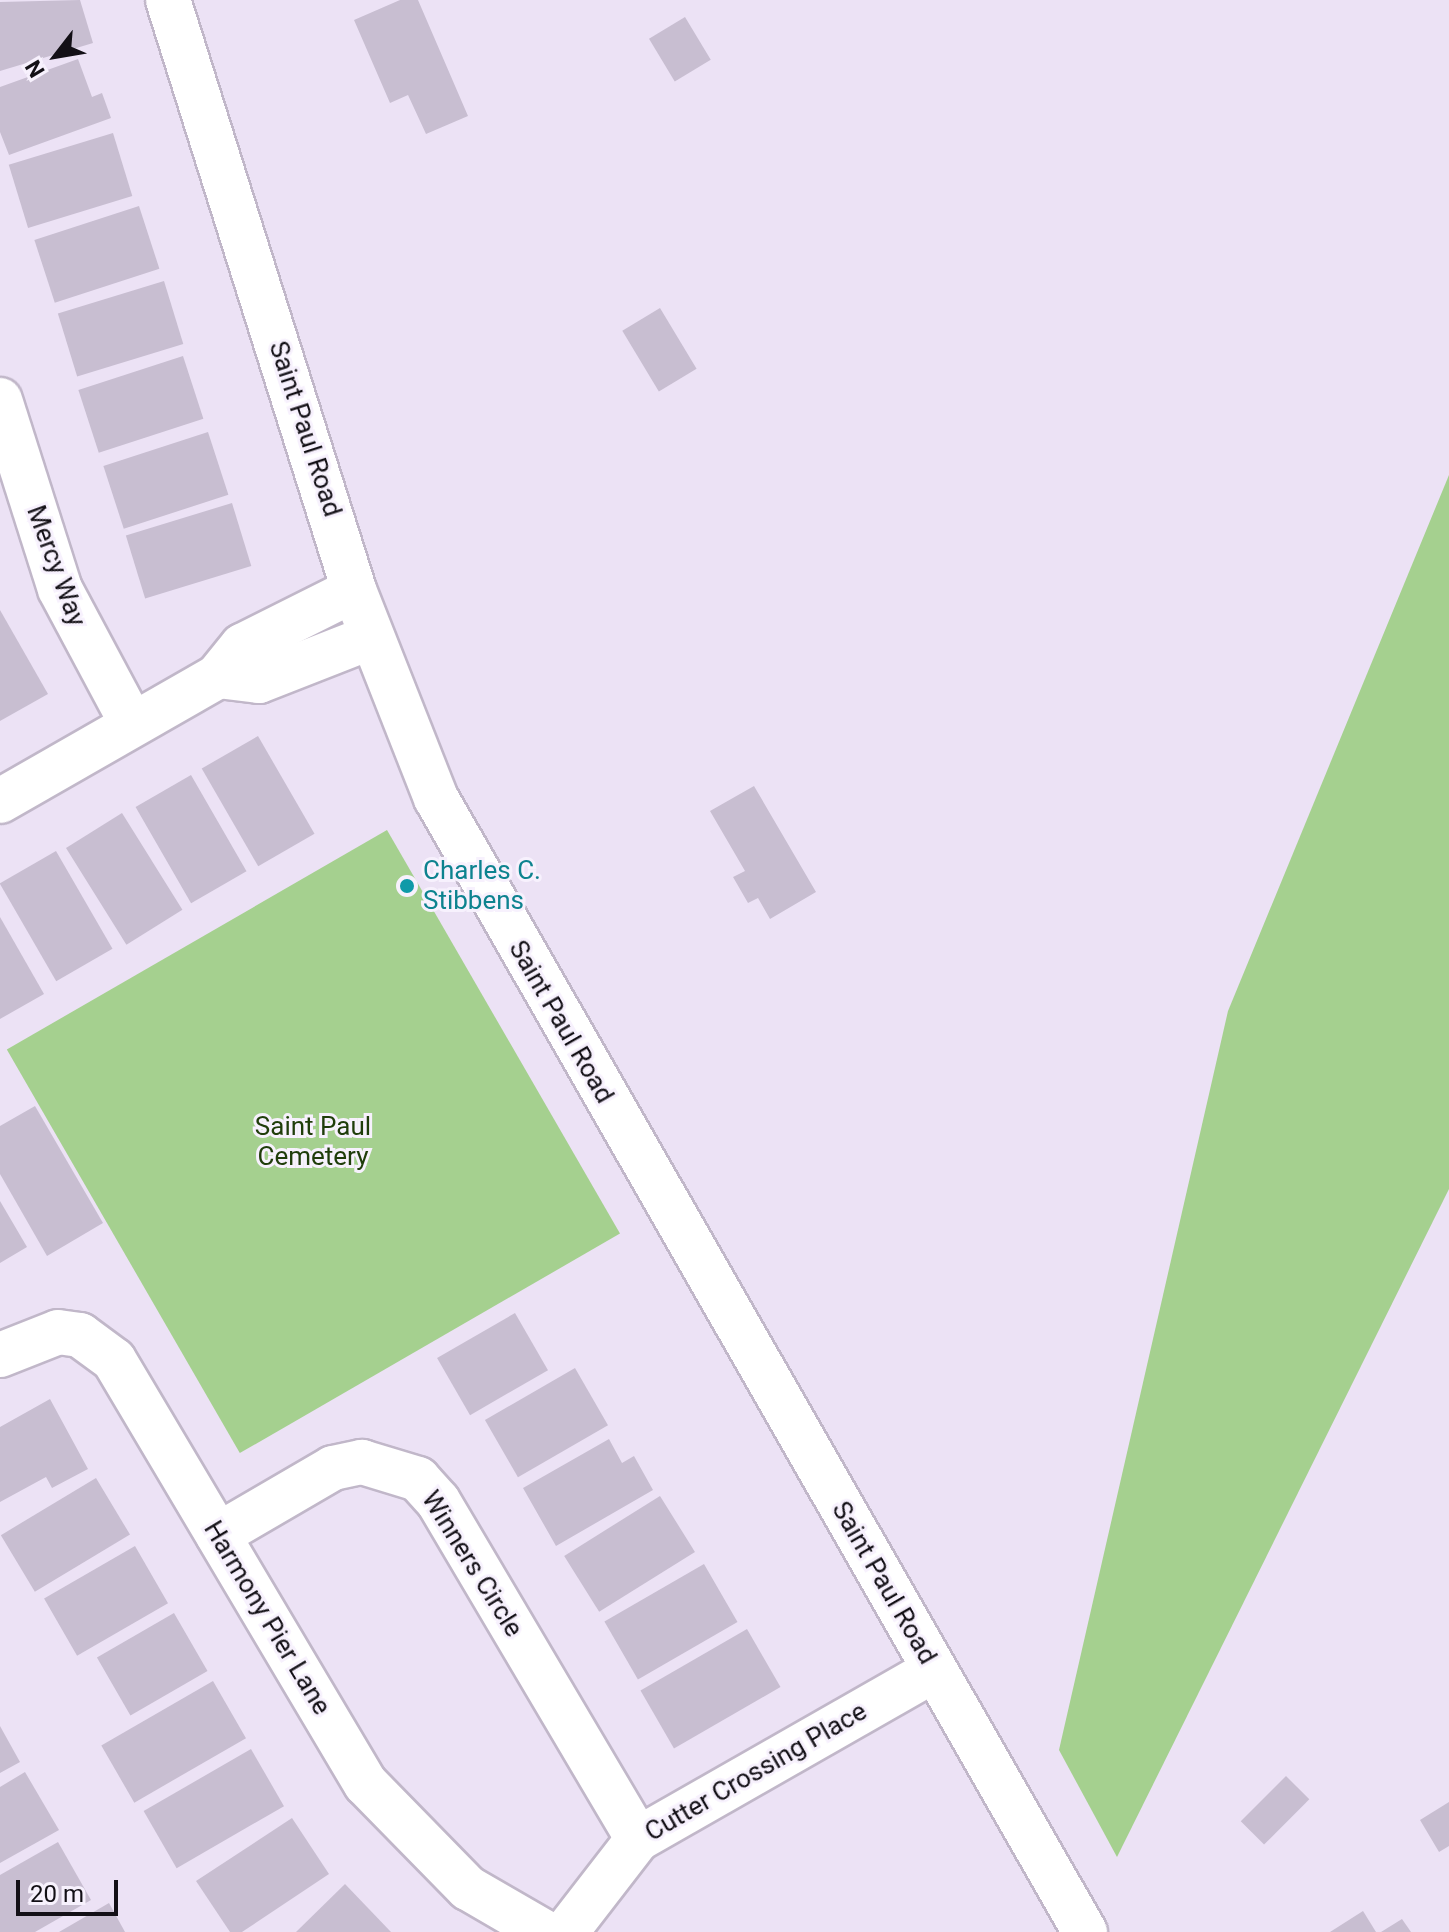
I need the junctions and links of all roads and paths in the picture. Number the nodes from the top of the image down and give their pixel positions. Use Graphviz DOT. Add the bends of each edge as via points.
graph roads {
  1 [pos="168,0"];
  2 [pos="0,400"];
  3 [pos="354,590"];
  4 [pos="371,637"];
  5 [pos="218,676"];
  6 [pos="132,724"];
  7 [pos="0,801"];
  8 [pos="0,1355"];
  9 [pos="218,1535"];
  10 [pos="934,1670"];
  11 [pos="638,1839"];
  12 [pos="544,1932"];
  13 [pos="566,1932"];
  14 [pos="1085,1932"];
  1 -- 3 [label="street, Saint Paul Road"];
  2 -- 6 [label="street, Mercy Way" via="60,589"];
  3 -- 4 [label="street, Saint Paul Road"];
  3 -- 5 [label="street" via="242,646"];
  4 -- 5 [label="street" via="259,681"];
  4 -- 10 [label="street, Saint Paul Road" via="463,853"];
  5 -- 6 [label="street"];
  6 -- 7 [label="street"];
  8 -- 9 [label="street, Harmony Pier Lane" via="58,1332 99,1346"];
  9 -- 11 [label="street, Winners Circle" via="333,1468 362,1462 418,1479 438,1501"];
  9 -- 12 [label="street, Harmony Pier Lane" via="366,1784 468,1888"];
  10 -- 11 [label="street, Cutter Crossing Place"];
  10 -- 14 [label="street, Saint Paul Road"];
  11 -- 13 [label="street, Cutter Crossing Place"];
}
